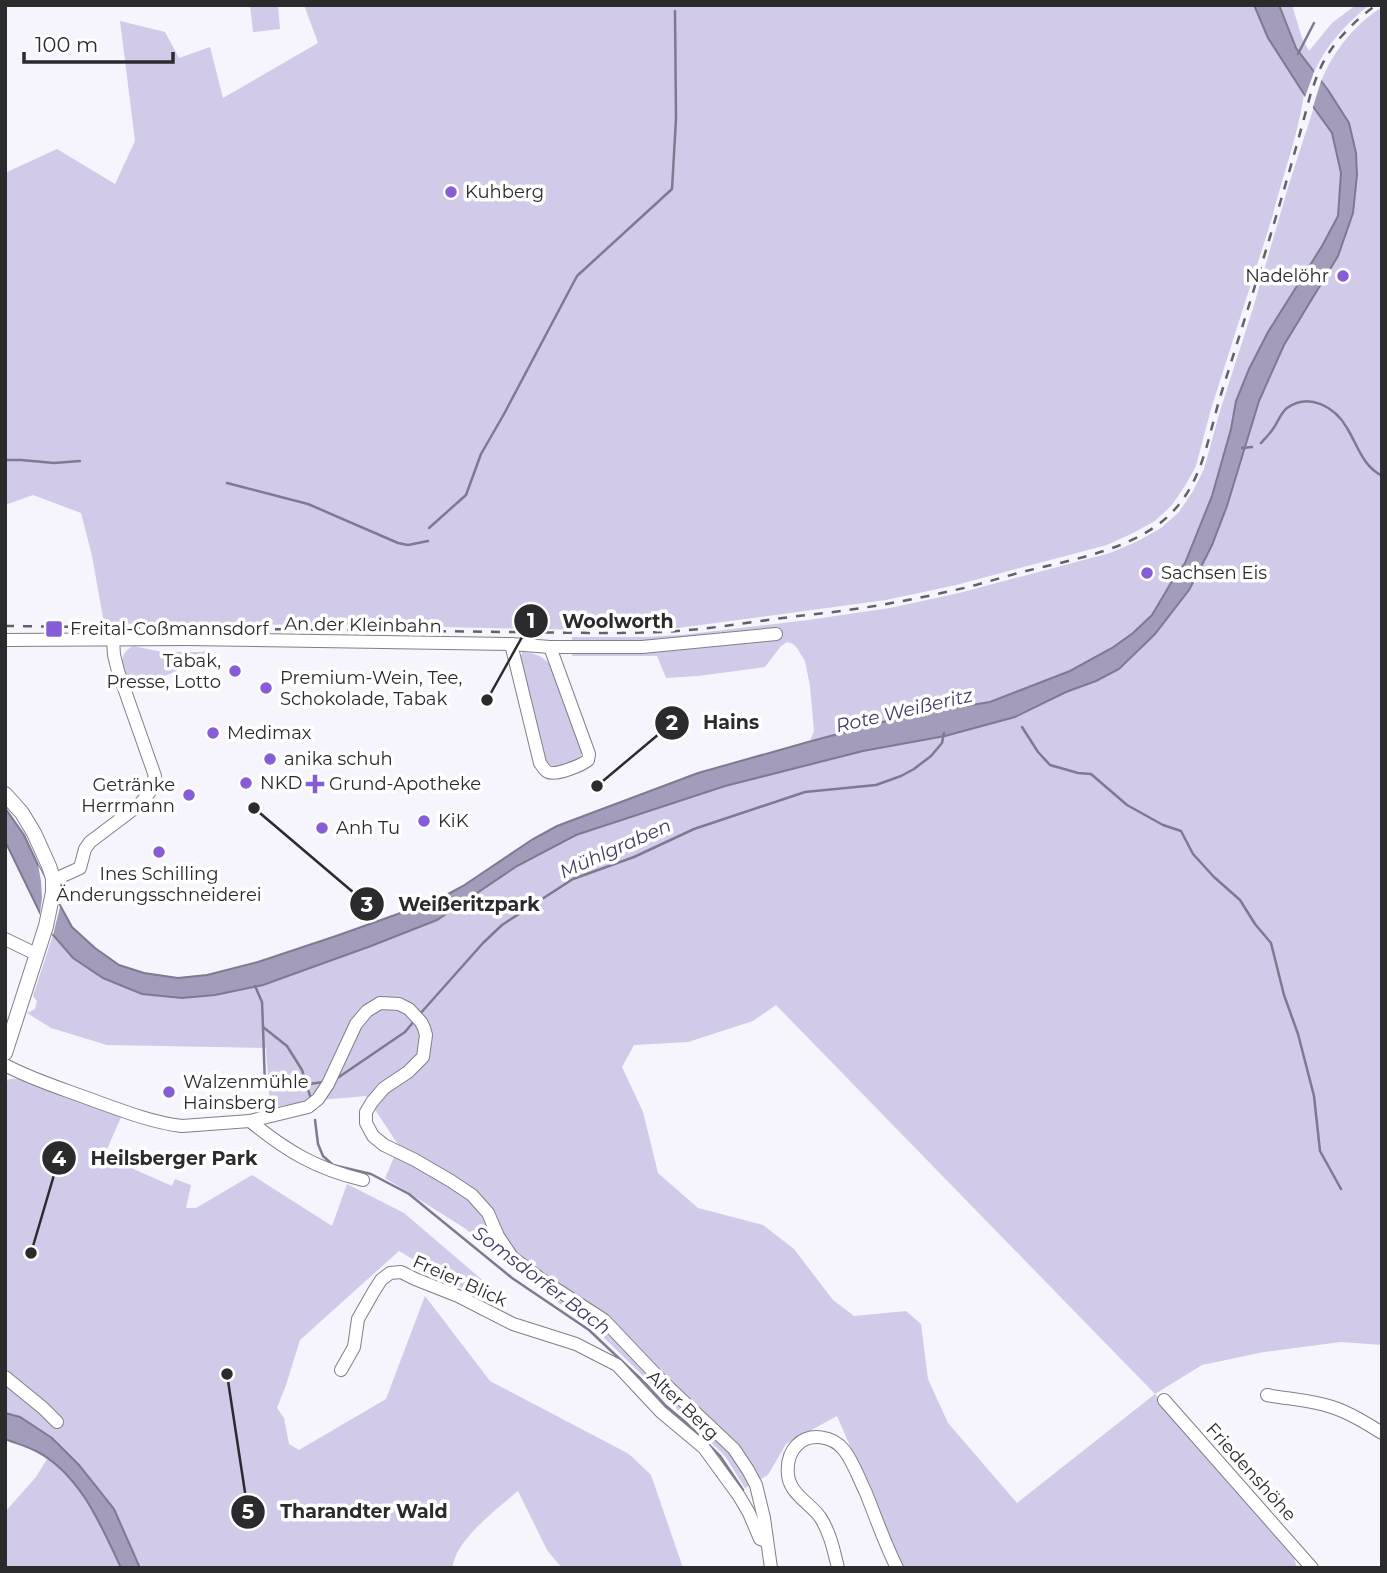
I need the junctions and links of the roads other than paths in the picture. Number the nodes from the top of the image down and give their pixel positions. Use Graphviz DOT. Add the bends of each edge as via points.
graph roads {
  1 [pos="776,634"];
  2 [pos="5,640"];
  3 [pos="113,640"];
  4 [pos="511,644"];
  5 [pos="550,647"];
  6 [pos="5,794"];
  7 [pos="53,885"];
  8 [pos="5,939"];
  9 [pos="36,954"];
  10 [pos="5,1053"];
  11 [pos="5,1065"];
  12 [pos="250,1121"];
  13 [pos="363,1180"];
  14 [pos="617,1365"];
  15 [pos="341,1370"];
  16 [pos="5,1377"];
  17 [pos="1266,1395"];
  18 [pos="1164,1400"];
  19 [pos="57,1422"];
  20 [pos="1382,1433"];
  21 [pos="768,1541"];
  22 [pos="771,1568"];
  23 [pos="838,1568"];
  24 [pos="897,1568"];
  25 [pos="1312,1568"];
  1 -- 5 [label="street, An der Kleinbahn" via="642,647"];
  2 -- 3 [label="street, An der Kleinbahn"];
  3 -- 4 [label="street, An der Kleinbahn"];
  3 -- 7 [label="street" via="118,671 155,775 139,805 90,842 80,868"];
  4 -- 5 [label="street, An der Kleinbahn"];
  4 -- 5 [label="street" via="540,763 553,774 583,764 589,754"];
  6 -- 7 [label="street" via="34,833"];
  7 -- 9 [label="street"];
  8 -- 9 [label="street"];
  9 -- 10 [label="street"];
  11 -- 12 [label="street" via="126,1112 171,1124"];
  12 -- 13 [label="street" via="309,1162"];
  12 -- 21 [label="street" via="308,1107 318,1099 367,1011 380,1003 409,1009 426,1035 423,1057 384,1088 366,1112 373,1136 472,1195 488,1213 512,1257 604,1320 734,1449 756,1485"];
  14 -- 15 [label="street, Freier Blick" via="401,1272 390,1273 374,1291 358,1319 354,1348"];
  14 -- 21 [label="street, Alter Berg" via="661,1412 705,1448 750,1513 760,1539"];
  16 -- 19 [label="street"];
  17 -- 20 [label="street" via="1332,1407"];
  18 -- 25 [label="street, Friedenshöhe"];
  21 -- 22 [label="street"];
  23 -- 24 [label="street" via="821,1519 796,1494 788,1478 792,1452 812,1437 827,1438 842,1447"];
}
